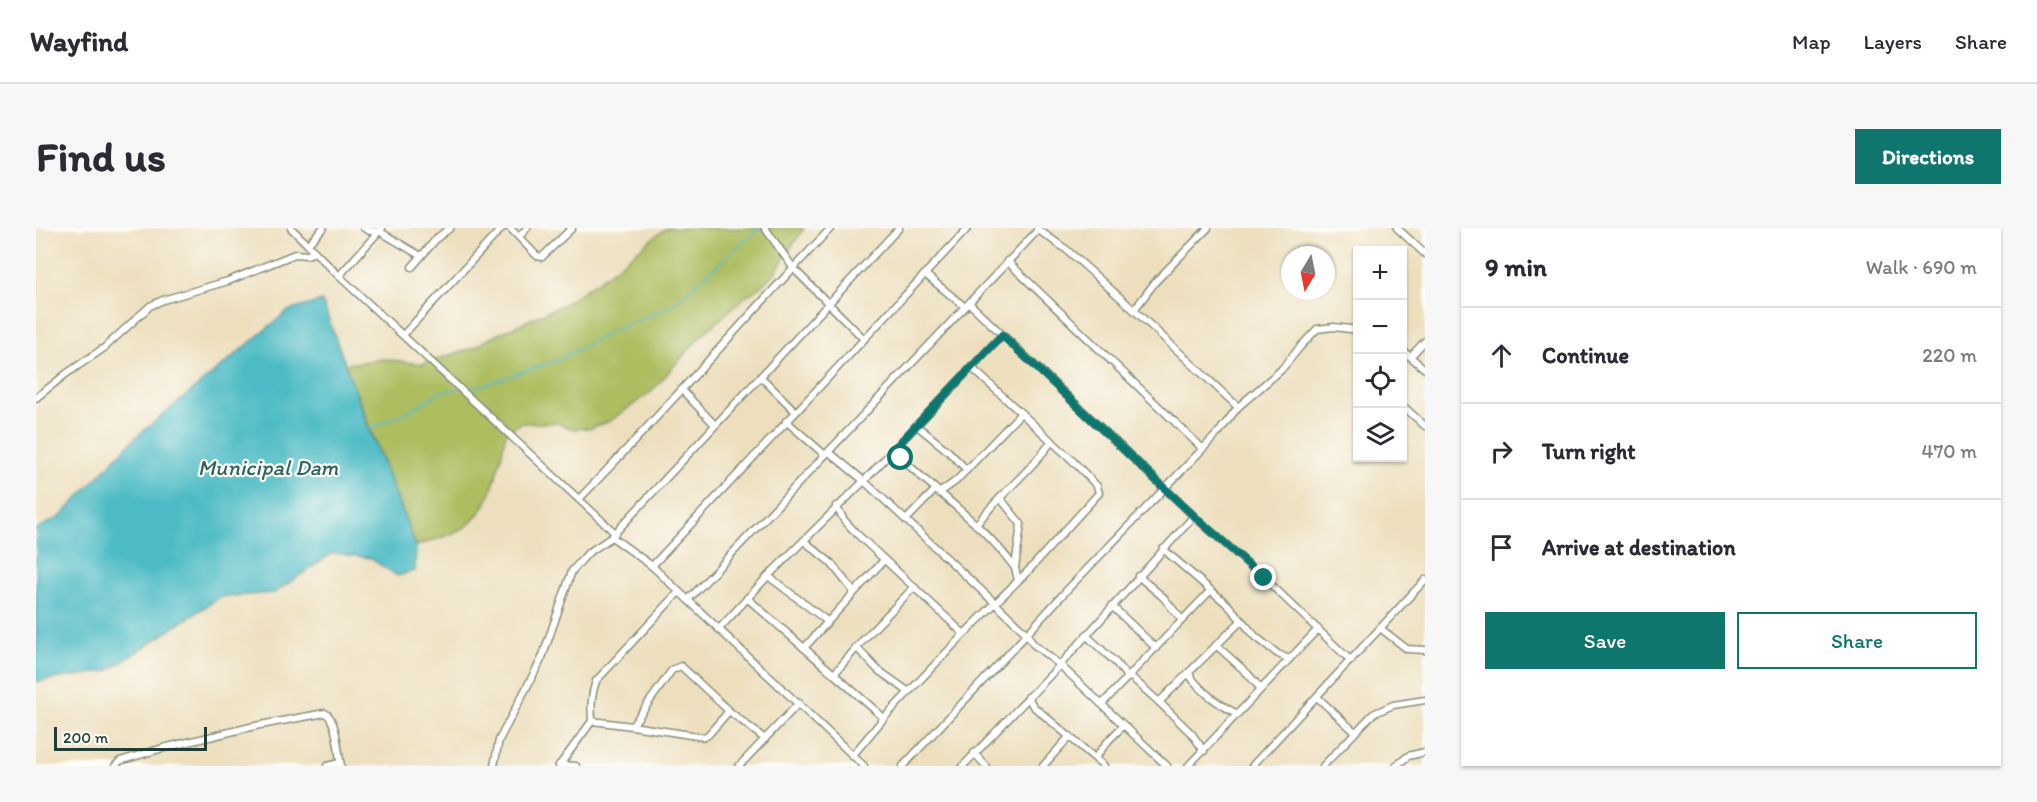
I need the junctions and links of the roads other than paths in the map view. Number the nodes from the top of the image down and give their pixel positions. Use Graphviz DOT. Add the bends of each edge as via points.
graph roads {
  1 [pos="291,228"];
  2 [pos="323,228"];
  3 [pos="364,228"];
  4 [pos="450,228"];
  5 [pos="502,228"];
  6 [pos="510,228"];
  7 [pos="527,228"];
  8 [pos="573,228"];
  9 [pos="765,228"];
  10 [pos="831,228"];
  11 [pos="899,228"];
  12 [pos="968,228"];
  13 [pos="1208,228"];
  14 [pos="1397,228"];
  15 [pos="1037,229"];
  16 [pos="380,230"];
  17 [pos="519,237"];
  18 [pos="308,244"];
  19 [pos="315,252"];
  20 [pos="1425,254"];
  21 [pos="421,256"];
  22 [pos="1007,261"];
  23 [pos="412,267"];
  24 [pos="794,269"];
  25 [pos="926,275"];
  26 [pos="339,276"];
  27 [pos="830,304"];
  28 [pos="967,305"];
  29 [pos="1134,310"];
  30 [pos="1353,329"];
  31 [pos="403,335"];
  32 [pos="1002,335"];
  33 [pos="864,339"];
  34 [pos="1425,341"];
  35 [pos="1407,353"];
  36 [pos="1411,356"];
  37 [pos="971,367"];
  38 [pos="1425,369"];
  39 [pos="761,377"];
  40 [pos="682,390"];
  41 [pos="36,398"];
  42 [pos="1238,407"];
  43 [pos="1405,408"];
  44 [pos="795,411"];
  45 [pos="1022,413"];
  46 [pos="786,421"];
  47 [pos="716,424"];
  48 [pos="916,425"];
  49 [pos="1425,426"];
  50 [pos="1052,441"];
  51 [pos="1202,448"];
  52 [pos="893,450"];
  53 [pos="827,453"];
  54 [pos="967,470"];
  55 [pos="864,481"];
  56 [pos="1165,488"];
  57 [pos="937,491"];
  58 [pos="1000,498"];
  59 [pos="579,499"];
  60 [pos="836,506"];
  61 [pos="1194,516"];
  62 [pos="906,520"];
  63 [pos="976,525"];
  64 [pos="613,535"];
  65 [pos="804,541"];
  66 [pos="1163,549"];
  67 [pos="884,560"];
  68 [pos="652,566"];
  69 [pos="1015,568"];
  70 [pos="768,576"];
  71 [pos="1138,576"];
  72 [pos="1018,580"];
  73 [pos="1425,580"];
  74 [pos="914,587"];
  75 [pos="1210,591"];
  76 [pos="679,592"];
  77 [pos="854,592"];
  78 [pos="747,598"];
  79 [pos="688,600"];
  80 [pos="995,603"];
  81 [pos="1112,606"];
  82 [pos="1182,620"];
  83 [pos="827,621"];
  84 [pos="1241,621"];
  85 [pos="1318,628"];
  86 [pos="1380,628"];
  87 [pos="719,629"];
  88 [pos="964,634"];
  89 [pos="1028,634"];
  90 [pos="1086,635"];
  91 [pos="1425,642"];
  92 [pos="1216,645"];
  93 [pos="856,647"];
  94 [pos="804,648"];
  95 [pos="1156,648"];
  96 [pos="1422,650"];
  97 [pos="1289,658"];
  98 [pos="1351,661"];
  99 [pos="1060,665"];
  100 [pos="1188,673"];
  101 [pos="834,674"];
  102 [pos="1129,677"];
  103 [pos="1261,689"];
  104 [pos="909,692"];
  105 [pos="1028,697"];
  106 [pos="1317,697"];
  107 [pos="1425,700"];
  108 [pos="1159,702"];
  109 [pos="799,703"];
  110 [pos="1102,704"];
  111 [pos="729,711"];
  112 [pos="1238,714"];
  113 [pos="884,718"];
  114 [pos="592,721"];
  115 [pos="632,726"];
  116 [pos="1123,726"];
  117 [pos="1355,732"];
  118 [pos="1070,736"];
  119 [pos="765,739"];
  120 [pos="1204,751"];
  121 [pos="1425,752"];
  122 [pos="974,753"];
  123 [pos="852,756"];
  124 [pos="1098,763"];
  125 [pos="340,765"];
  126 [pos="116,766"];
  127 [pos="327,766"];
  128 [pos="494,766"];
  129 [pos="559,766"];
  130 [pos="576,766"];
  131 [pos="739,766"];
  132 [pos="864,766"];
  133 [pos="903,766"];
  134 [pos="963,766"];
  135 [pos="986,766"];
  136 [pos="1043,766"];
  137 [pos="1167,766"];
  138 [pos="1188,766"];
  139 [pos="1252,766"];
  140 [pos="1323,766"];
  141 [pos="1396,766"];
  1 -- 18 [label="street"];
  2 -- 18 [label="street"];
  3 -- 16 [label="street"];
  4 -- 21 [label="street"];
  5 -- 31 [label="street"];
  6 -- 17 [label="street"];
  7 -- 17 [label="street"];
  8 -- 17 [label="street" via="542,257"];
  9 -- 24 [label="street"];
  10 -- 24 [label="street"];
  11 -- 27 [label="street"];
  12 -- 25 [label="street"];
  13 -- 29 [label="street" via="1156,281"];
  14 -- 20 [label="street"];
  15 -- 22 [label="street"];
  15 -- 29 [label="street" via="1059,243"];
  16 -- 21 [label="street"];
  16 -- 26 [label="street"];
  18 -- 19 [label="street"];
  19 -- 26 [label="street"];
  19 -- 41 [label="street" via="295,254 150,306 104,348"];
  21 -- 23 [label="street"];
  22 -- 28 [label="street"];
  22 -- 51 [label="street"];
  24 -- 27 [label="street"];
  24 -- 40 [label="street"];
  25 -- 28 [label="street"];
  25 -- 33 [label="street"];
  26 -- 31 [label="street"];
  27 -- 33 [label="street"];
  27 -- 39 [label="street"];
  28 -- 32 [label="street"];
  28 -- 53 [label="street"];
  29 -- 42 [label="street"];
  30 -- 42 [label="street" via="1317,329 1275,376"];
  31 -- 59 [label="street"];
  32 -- 37 [label="street"];
  32 -- 56 [label="street"];
  33 -- 44 [label="street"];
  34 -- 36 [label="street"];
  35 -- 36 [label="street"];
  36 -- 38 [label="street"];
  37 -- 45 [label="street"];
  37 -- 48 [label="street"];
  39 -- 44 [label="street"];
  39 -- 47 [label="street"];
  40 -- 47 [label="street"];
  40 -- 59 [label="street"];
  42 -- 51 [label="street"];
  43 -- 49 [label="street"];
  44 -- 46 [label="street"];
  45 -- 50 [label="street"];
  45 -- 54 [label="street"];
  46 -- 53 [label="street"];
  46 -- 68 [label="street"];
  47 -- 64 [label="street"];
  48 -- 52 [label="street"];
  48 -- 54 [label="street"];
  50 -- 58 [label="street"];
  50 -- 72 [label="street" via="1099,492"];
  51 -- 56 [label="street"];
  52 -- 55 [label="street"];
  52 -- 57 [label="street"];
  53 -- 55 [label="street"];
  53 -- 79 [label="street"];
  54 -- 57 [label="street"];
  55 -- 60 [label="street"];
  55 -- 62 [label="street"];
  56 -- 61 [label="street"];
  56 -- 89 [label="street"];
  57 -- 62 [label="street"];
  57 -- 63 [label="street"];
  58 -- 63 [label="street"];
  58 -- 69 [label="street" via="1021,524"];
  59 -- 64 [label="street"];
  60 -- 65 [label="street"];
  60 -- 67 [label="street" via="844,520"];
  61 -- 66 [label="street"];
  61 -- 85 [label="street"];
  62 -- 80 [label="street"];
  63 -- 69 [label="street"];
  64 -- 68 [label="street"];
  64 -- 128 [label="street" via="572,571 542,658 499,740"];
  65 -- 70 [label="street"];
  65 -- 77 [label="street" via="831,563"];
  66 -- 71 [label="street"];
  66 -- 75 [label="street"];
  67 -- 74 [label="street"];
  67 -- 77 [label="street"];
  68 -- 76 [label="street"];
  69 -- 72 [label="street"];
  70 -- 78 [label="street"];
  70 -- 83 [label="street"];
  71 -- 81 [label="street"];
  71 -- 82 [label="street"];
  72 -- 80 [label="street"];
  73 -- 86 [label="street"];
  74 -- 88 [label="street"];
  74 -- 93 [label="street"];
  75 -- 82 [label="street"];
  75 -- 84 [label="street"];
  76 -- 79 [label="street"];
  76 -- 114 [label="street" via="596,681"];
  77 -- 83 [label="street"];
  78 -- 87 [label="street"];
  78 -- 94 [label="street"];
  79 -- 87 [label="street"];
  80 -- 88 [label="street"];
  80 -- 89 [label="street"];
  81 -- 90 [label="street"];
  81 -- 95 [label="street"];
  82 -- 95 [label="street"];
  83 -- 94 [label="street"];
  84 -- 92 [label="street"];
  84 -- 97 [label="street" via="1263,643"];
  85 -- 97 [label="street"];
  85 -- 98 [label="street"];
  86 -- 96 [label="street" via="1407,649"];
  86 -- 98 [label="street"];
  87 -- 109 [label="street"];
  88 -- 104 [label="street"];
  89 -- 99 [label="street" via="1033,644"];
  89 -- 133 [label="street"];
  90 -- 99 [label="street"];
  90 -- 102 [label="street"];
  91 -- 96 [label="street"];
  92 -- 100 [label="street"];
  92 -- 103 [label="street"];
  93 -- 101 [label="street"];
  93 -- 104 [label="street" via="878,670"];
  94 -- 101 [label="street"];
  95 -- 102 [label="street"];
  97 -- 103 [label="street"];
  98 -- 106 [label="street"];
  99 -- 105 [label="street"];
  99 -- 110 [label="street"];
  100 -- 108 [label="street"];
  100 -- 112 [label="street" via="1206,694"];
  101 -- 113 [label="street"];
  102 -- 108 [label="street"];
  102 -- 110 [label="street"];
  103 -- 112 [label="street"];
  104 -- 113 [label="street"];
  105 -- 118 [label="street" via="1033,706"];
  105 -- 122 [label="street"];
  106 -- 117 [label="street"];
  106 -- 139 [label="street"];
  107 -- 117 [label="street" via="1384,708"];
  108 -- 120 [label="street"];
  109 -- 119 [label="street"];
  109 -- 123 [label="street"];
  110 -- 116 [label="street"];
  111 -- 115 [label="street" via="704,737"];
  111 -- 115 [label="street" via="679,666 672,670"];
  111 -- 119 [label="street"];
  112 -- 120 [label="street"];
  113 -- 123 [label="street"];
  114 -- 115 [label="street"];
  114 -- 129 [label="street"];
  116 -- 124 [label="street" via="1109,740"];
  116 -- 137 [label="street"];
  117 -- 140 [label="street"];
  118 -- 124 [label="street"];
  118 -- 136 [label="street"];
  119 -- 131 [label="street"];
  120 -- 138 [label="street"];
  121 -- 141 [label="street" via="1408,756"];
  122 -- 134 [label="street"];
  122 -- 135 [label="street"];
  123 -- 132 [label="street"];
  125 -- 126 [label="street" via="331,717 325,712 163,748 120,761"];
  125 -- 127 [label="street"];
  129 -- 130 [label="street"];
}
